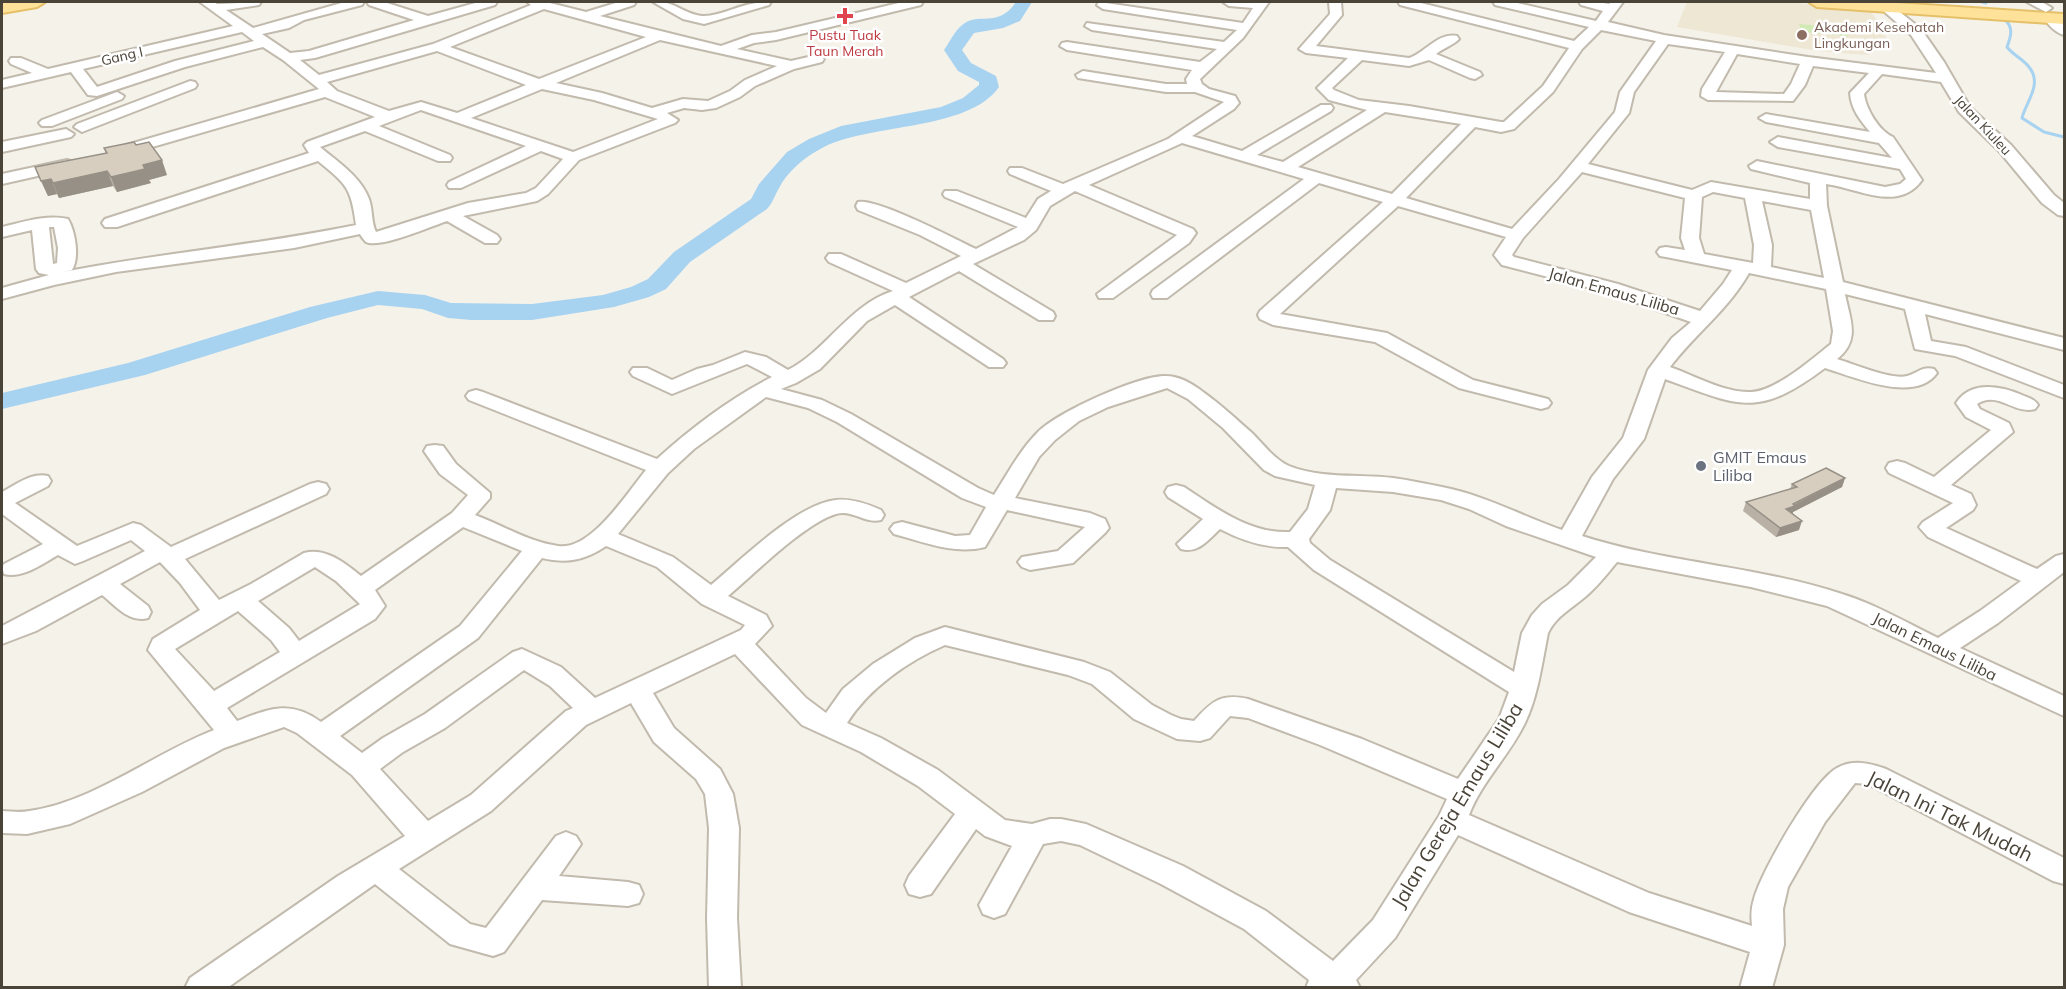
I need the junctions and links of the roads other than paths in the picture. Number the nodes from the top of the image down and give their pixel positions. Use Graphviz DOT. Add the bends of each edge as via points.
graph roads {
  1 [pos="37,2"];
  2 [pos="255,2"];
  3 [pos="358,2"];
  4 [pos="374,2"];
  5 [pos="491,2"];
  6 [pos="630,2"];
  7 [pos="765,2"];
  8 [pos="917,2"];
  9 [pos="1228,2"];
  10 [pos="1335,2"];
  11 [pos="1404,2"];
  12 [pos="1499,2"];
  13 [pos="1585,2"];
  14 [pos="1817,2"];
  15 [pos="1923,2"];
  16 [pos="538,3"];
  17 [pos="659,3"];
  18 [pos="1262,3"];
  19 [pos="210,5"];
  20 [pos="1103,5"];
  21 [pos="1614,5"];
  22 [pos="1885,6"];
  23 [pos="2,8"];
  24 [pos="1983,9"];
  25 [pos="2052,11"];
  26 [pos="585,17"];
  27 [pos="429,21"];
  28 [pos="1602,26"];
  29 [pos="1092,27"];
  30 [pos="1245,27"];
  31 [pos="248,30"];
  32 [pos="2064,31"];
  33 [pos="659,36"];
  34 [pos="1452,39"];
  35 [pos="1664,39"];
  36 [pos="266,42"];
  37 [pos="1067,46"];
  38 [pos="1227,46"];
  39 [pos="1577,46"];
  40 [pos="438,47"];
  41 [pos="724,49"];
  42 [pos="1734,50"];
  43 [pos="1428,55"];
  44 [pos="288,57"];
  45 [pos="1357,57"];
  46 [pos="817,59"];
  47 [pos="16,61"];
  48 [pos="1808,61"];
  49 [pos="790,64"];
  50 [pos="75,68"];
  51 [pos="1878,70"];
  52 [pos="47,74"];
  53 [pos="1083,75"];
  54 [pos="1475,75"];
  55 [pos="166,78"];
  56 [pos="1200,78"];
  57 [pos="1945,78"];
  58 [pos="2,84"];
  59 [pos="541,84"];
  60 [pos="190,85"];
  61 [pos="323,87"];
  62 [pos="93,92"];
  63 [pos="109,99"];
  64 [pos="1382,107"];
  65 [pos="131,108"];
  66 [pos="1326,108"];
  67 [pos="654,112"];
  68 [pos="387,116"];
  69 [pos="457,118"];
  70 [pos="1766,118"];
  71 [pos="1471,122"];
  72 [pos="47,123"];
  73 [pos="364,125"];
  74 [pos="82,127"];
  75 [pos="66,134"];
  76 [pos="1178,137"];
  77 [pos="1888,140"];
  78 [pos="1778,142"];
  79 [pos="540,146"];
  80 [pos="2,147"];
  81 [pos="112,154"];
  82 [pos="320,155"];
  83 [pos="573,157"];
  84 [pos="1242,157"];
  85 [pos="444,158"];
  86 [pos="80,162"];
  87 [pos="1757,165"];
  88 [pos="1906,165"];
  89 [pos="1578,166"];
  90 [pos="1285,168"];
  91 [pos="1016,171"];
  92 [pos="1317,177"];
  93 [pos="2,179"];
  94 [pos="1820,180"];
  95 [pos="455,185"];
  96 [pos="1068,187"];
  97 [pos="1752,193"];
  98 [pos="951,194"];
  99 [pos="1694,195"];
  100 [pos="1395,200"];
  101 [pos="864,206"];
  102 [pos="1819,206"];
  103 [pos="2064,211"];
  104 [pos="448,215"];
  105 [pos="111,223"];
  106 [pos="40,225"];
  107 [pos="1030,226"];
  108 [pos="365,228"];
  109 [pos="2,232"];
  110 [pos="1516,235"];
  111 [pos="491,239"];
  112 [pos="1666,252"];
  113 [pos="1696,257"];
  114 [pos="835,258"];
  115 [pos="967,260"];
  116 [pos="1743,266"];
  117 [pos="1762,270"];
  118 [pos="1833,285"];
  119 [pos="900,293"];
  120 [pos="2,294"];
  121 [pos="1106,294"];
  122 [pos="1160,294"];
  123 [pos="1914,307"];
  124 [pos="1047,316"];
  125 [pos="1701,320"];
  126 [pos="2064,344"];
  127 [pos="1821,361"];
  128 [pos="996,363"];
  129 [pos="1658,370"];
  130 [pos="640,372"];
  131 [pos="1927,373"];
  132 [pos="789,379"];
  133 [pos="762,390"];
  134 [pos="2064,392"];
  135 [pos="476,396"];
  136 [pos="1541,403"];
  137 [pos="2028,405"];
  138 [pos="435,451"];
  139 [pos="660,468"];
  140 [pos="1897,468"];
  141 [pos="40,481"];
  142 [pos="1327,482"];
  143 [pos="1936,486"];
  144 [pos="318,489"];
  145 [pos="1176,492"];
  146 [pos="2,503"];
  147 [pos="1002,504"];
  148 [pos="873,515"];
  149 [pos="460,518"];
  150 [pos="1218,518"];
  151 [pos="902,529"];
  152 [pos="604,537"];
  153 [pos="1297,538"];
  154 [pos="1568,540"];
  155 [pos="1189,544"];
  156 [pos="58,546"];
  157 [pos="537,548"];
  158 [pos="165,554"];
  159 [pos="1612,554"];
  160 [pos="2064,561"];
  161 [pos="1030,562"];
  162 [pos="12,569"];
  163 [pos="2038,579"];
  164 [pos="103,583"];
  165 [pos="359,589"];
  166 [pos="711,598"];
  167 [pos="241,600"];
  168 [pos="139,612"];
  169 [pos="215,612"];
  170 [pos="2,636"];
  171 [pos="738,642"];
  172 [pos="1939,649"];
  173 [pos="295,654"];
  174 [pos="1524,688"];
  175 [pos="639,690"];
  176 [pos="212,705"];
  177 [pos="2064,707"];
  178 [pos="591,710"];
  179 [pos="831,727"];
  180 [pos="231,733"];
  181 [pos="319,737"];
  182 [pos="362,768"];
  183 [pos="1458,807"];
  184 [pos="972,812"];
  185 [pos="2,822"];
  186 [pos="1033,836"];
  187 [pos="427,837"];
  188 [pos="566,844"];
  189 [pos="377,868"];
  190 [pos="2064,872"];
  191 [pos="920,885"];
  192 [pos="535,887"];
  193 [pos="628,894"];
  194 [pos="994,905"];
  195 [pos="1767,945"];
  196 [pos="1333,985"];
  197 [pos="201,987"];
  198 [pos="725,987"];
  199 [pos="1756,987"];
  1 -- 23 [label="main road"];
  2 -- 19 [label="street"];
  3 -- 31 [label="street, Gang I" via="299,17 284,25"];
  4 -- 27 [label="street"];
  5 -- 27 [label="street"];
  6 -- 26 [label="street"];
  7 -- 17 [label="street" via="707,20"];
  8 -- 41 [label="street" via="752,39"];
  9 -- 18 [label="street"];
  10 -- 45 [label="street" via="1336,15 1306,49"];
  11 -- 39 [label="street"];
  12 -- 28 [label="street"];
  13 -- 21 [label="street"];
  14 -- 22 [label="main road"];
  15 -- 24 [label="main road"];
  16 -- 26 [label="street"];
  16 -- 40 [label="street"];
  18 -- 30 [label="street"];
  19 -- 31 [label="street"];
  20 -- 30 [label="street"];
  21 -- 28 [label="street" via="1600,22"];
  22 -- 24 [label="main road"];
  22 -- 57 [label="street, Jalan Kiuleu" via="1916,32"];
  24 -- 25 [label="main road"];
  24 -- 25 [label="main road"];
  25 -- 32 [label="street"];
  26 -- 33 [label="street"];
  27 -- 44 [label="street" via="310,55"];
  28 -- 35 [label="street"];
  28 -- 39 [label="street"];
  29 -- 38 [label="street"];
  30 -- 38 [label="street"];
  31 -- 36 [label="street"];
  31 -- 50 [label="street, Gang I"];
  33 -- 41 [label="street"];
  33 -- 59 [label="street"];
  34 -- 43 [label="street" via="1439,44"];
  35 -- 42 [label="street"];
  35 -- 89 [label="street, Jalan Emaus Liliba" via="1627,92 1622,113"];
  36 -- 44 [label="street"];
  36 -- 62 [label="street"];
  37 -- 56 [label="street"];
  38 -- 56 [label="street"];
  39 -- 71 [label="street" via="1548,89 1509,126"];
  40 -- 59 [label="street"];
  40 -- 61 [label="street"];
  41 -- 49 [label="street"];
  42 -- 48 [label="street"];
  42 -- 48 [label="street" via="1708,96 1788,98"];
  43 -- 45 [label="street" via="1409,62"];
  43 -- 54 [label="street"];
  44 -- 61 [label="street"];
  45 -- 64 [label="street" via="1324,88 1338,98"];
  46 -- 49 [label="street"];
  47 -- 52 [label="street"];
  48 -- 51 [label="street"];
  49 -- 67 [label="street" via="711,105 683,103"];
  50 -- 52 [label="street, Gang I"];
  50 -- 62 [label="street"];
  51 -- 57 [label="street"];
  51 -- 77 [label="street" via="1857,93 1857,103 1862,114"];
  52 -- 58 [label="street, Gang I"];
  53 -- 56 [label="street" via="1166,88"];
  55 -- 63 [label="street"];
  56 -- 76 [label="street" via="1232,103"];
  57 -- 103 [label="street, Jalan Kiuleu" via="1964,109 2005,148 2048,200"];
  59 -- 67 [label="street"];
  59 -- 69 [label="street"];
  60 -- 65 [label="street"];
  61 -- 68 [label="street"];
  61 -- 81 [label="street"];
  62 -- 63 [label="street"];
  63 -- 65 [label="street"];
  63 -- 72 [label="street"];
  64 -- 71 [label="street"];
  64 -- 90 [label="street"];
  65 -- 74 [label="street"];
  66 -- 84 [label="street"];
  67 -- 83 [label="street" via="670,120"];
  68 -- 69 [label="street" via="421,106"];
  68 -- 73 [label="street"];
  69 -- 79 [label="street"];
  70 -- 77 [label="street"];
  71 -- 100 [label="street"];
  73 -- 82 [label="street" via="312,145"];
  73 -- 85 [label="street"];
  75 -- 80 [label="street"];
  76 -- 84 [label="street"];
  76 -- 96 [label="street"];
  77 -- 88 [label="street"];
  78 -- 88 [label="street"];
  79 -- 83 [label="street"];
  79 -- 95 [label="street"];
  82 -- 105 [label="street"];
  82 -- 108 [label="street" via="347,179 362,200"];
  83 -- 104 [label="street" via="531,197"];
  84 -- 90 [label="street"];
  86 -- 93 [label="street"];
  87 -- 94 [label="street"];
  88 -- 94 [label="street" via="1914,177 1912,183 1892,193"];
  89 -- 99 [label="street"];
  89 -- 110 [label="street, Jalan Emaus Liliba"];
  90 -- 92 [label="street"];
  91 -- 96 [label="street"];
  92 -- 100 [label="street"];
  92 -- 122 [label="street"];
  94 -- 102 [label="street"];
  96 -- 107 [label="street" via="1044,204"];
  96 -- 121 [label="street" via="1186,233"];
  97 -- 99 [label="street" via="1711,187"];
  97 -- 102 [label="street"];
  97 -- 117 [label="street" via="1763,245"];
  98 -- 107 [label="street"];
  99 -- 113 [label="street" via="1690,238"];
  100 -- 110 [label="street"];
  100 -- 136 [label="street" via="1269,312 1269,317 1380,337 1466,384"];
  101 -- 115 [label="street" via="926,231"];
  102 -- 118 [label="street"];
  104 -- 108 [label="street" via="381,237 370,237"];
  104 -- 111 [label="street"];
  106 -- 109 [label="street"];
  107 -- 115 [label="street" via="1018,236"];
  108 -- 120 [label="street" via="294,243 116,267"];
  110 -- 125 [label="street, Jalan Emaus Liliba" via="1504,251 1508,261 1612,288"];
  112 -- 113 [label="street"];
  113 -- 116 [label="street"];
  114 -- 119 [label="street"];
  115 -- 119 [label="street"];
  115 -- 124 [label="street"];
  116 -- 117 [label="street"];
  116 -- 125 [label="street" via="1738,278"];
  117 -- 118 [label="street"];
  118 -- 123 [label="street"];
  118 -- 127 [label="street" via="1843,338 1839,348"];
  119 -- 128 [label="street"];
  119 -- 132 [label="street" via="860,317 823,356"];
  123 -- 126 [label="street"];
  123 -- 134 [label="street" via="1922,349 1959,351"];
  125 -- 129 [label="street, Jalan Emaus Liliba"];
  127 -- 129 [label="street" via="1759,398"];
  127 -- 131 [label="street" via="1891,381 1911,382"];
  129 -- 154 [label="street, Jalan Emaus Liliba" via="1633,439 1604,477"];
  130 -- 132 [label="street" via="672,388 748,358"];
  132 -- 133 [label="street"];
  133 -- 139 [label="street" via="701,432"];
  133 -- 147 [label="street" via="815,404 970,493"];
  135 -- 139 [label="street"];
  137 -- 143 [label="street" via="1989,391 1966,403 1973,413 2002,427 2002,432"];
  138 -- 149 [label="street" via="448,469 479,493 479,498"];
  139 -- 152 [label="street"];
  140 -- 143 [label="street"];
  141 -- 146 [label="street"];
  142 -- 147 [label="street" via="1272,465 1195,395 1176,384 1156,383 1101,403 1047,435 1030,454 1004,494"];
  142 -- 153 [label="street" via="1319,510"];
  142 -- 154 [label="street" via="1393,485 1445,494"];
  143 -- 163 [label="street" via="1963,499 1965,505 1932,529"];
  144 -- 158 [label="street"];
  145 -- 150 [label="street"];
  146 -- 156 [label="street"];
  147 -- 151 [label="street" via="980,539 972,544"];
  147 -- 161 [label="street" via="1027,506 1097,524 1065,558"];
  148 -- 166 [label="street" via="842,506 821,513"];
  149 -- 157 [label="street"];
  149 -- 165 [label="street"];
  150 -- 153 [label="street" via="1273,540"];
  150 -- 155 [label="street"];
  152 -- 157 [label="street" via="573,554 557,555"];
  152 -- 166 [label="street" via="665,562"];
  153 -- 174 [label="street" via="1299,546 1322,565"];
  154 -- 159 [label="street, Jalan Emaus Liliba"];
  156 -- 158 [label="street" via="75,556 133,530"];
  156 -- 162 [label="street"];
  157 -- 181 [label="street" via="469,632"];
  158 -- 164 [label="street"];
  158 -- 169 [label="street"];
  159 -- 172 [label="street, Jalan Emaus Liliba" via="1751,579 1835,600"];
  159 -- 174 [label="street, Jalan Gereja Emaus Liliba" via="1577,591 1540,621"];
  160 -- 163 [label="street"];
  163 -- 172 [label="street"];
  164 -- 168 [label="street"];
  164 -- 170 [label="street"];
  165 -- 167 [label="street" via="321,559 312,558"];
  165 -- 173 [label="street" via="373,603 370,610"];
  166 -- 171 [label="street" via="759,624 750,636"];
  167 -- 169 [label="street"];
  167 -- 173 [label="street" via="280,633"];
  169 -- 176 [label="street" via="170,639 161,650"];
  171 -- 175 [label="street"];
  171 -- 179 [label="street" via="797,705"];
  172 -- 177 [label="street, Jalan Emaus Liliba"];
  173 -- 176 [label="street"];
  174 -- 183 [label="street, Jalan Gereja Emaus Liliba" via="1512,722"];
  175 -- 178 [label="street"];
  175 -- 198 [label="street" via="658,728 708,774 720,798 724,818"];
  176 -- 180 [label="street"];
  178 -- 182 [label="street" via="571,686 522,658"];
  178 -- 187 [label="street" via="559,730 481,803"];
  179 -- 183 [label="street" via="861,688 928,640 945,636 1089,673 1143,712 1178,729 1200,731 1217,711 1237,706 1322,734 1406,767"];
  179 -- 184 [label="street" via="928,778"];
  180 -- 181 [label="street" via="284,717 296,719"];
  180 -- 185 [label="street" via="60,816 27,823"];
  181 -- 182 [label="street"];
  182 -- 187 [label="street"];
  183 -- 195 [label="street" via="1640,903"];
  183 -- 196 [label="street, Jalan Gereja Emaus Liliba" via="1384,928"];
  184 -- 186 [label="street" via="995,828"];
  184 -- 191 [label="street"];
  186 -- 194 [label="street"];
  186 -- 196 [label="street" via="1061,830 1086,836 1172,875 1255,921"];
  187 -- 189 [label="street"];
  188 -- 192 [label="street"];
  189 -- 192 [label="street" via="461,935 493,943"];
  189 -- 197 [label="street"];
  190 -- 195 [label="street, Jalan Ini Tak Mudah" via="1876,776 1852,773 1821,802 1789,857 1769,898"];
  192 -- 193 [label="street"];
  195 -- 199 [label="street, Jalan Ini Tak Mudah"];
}
